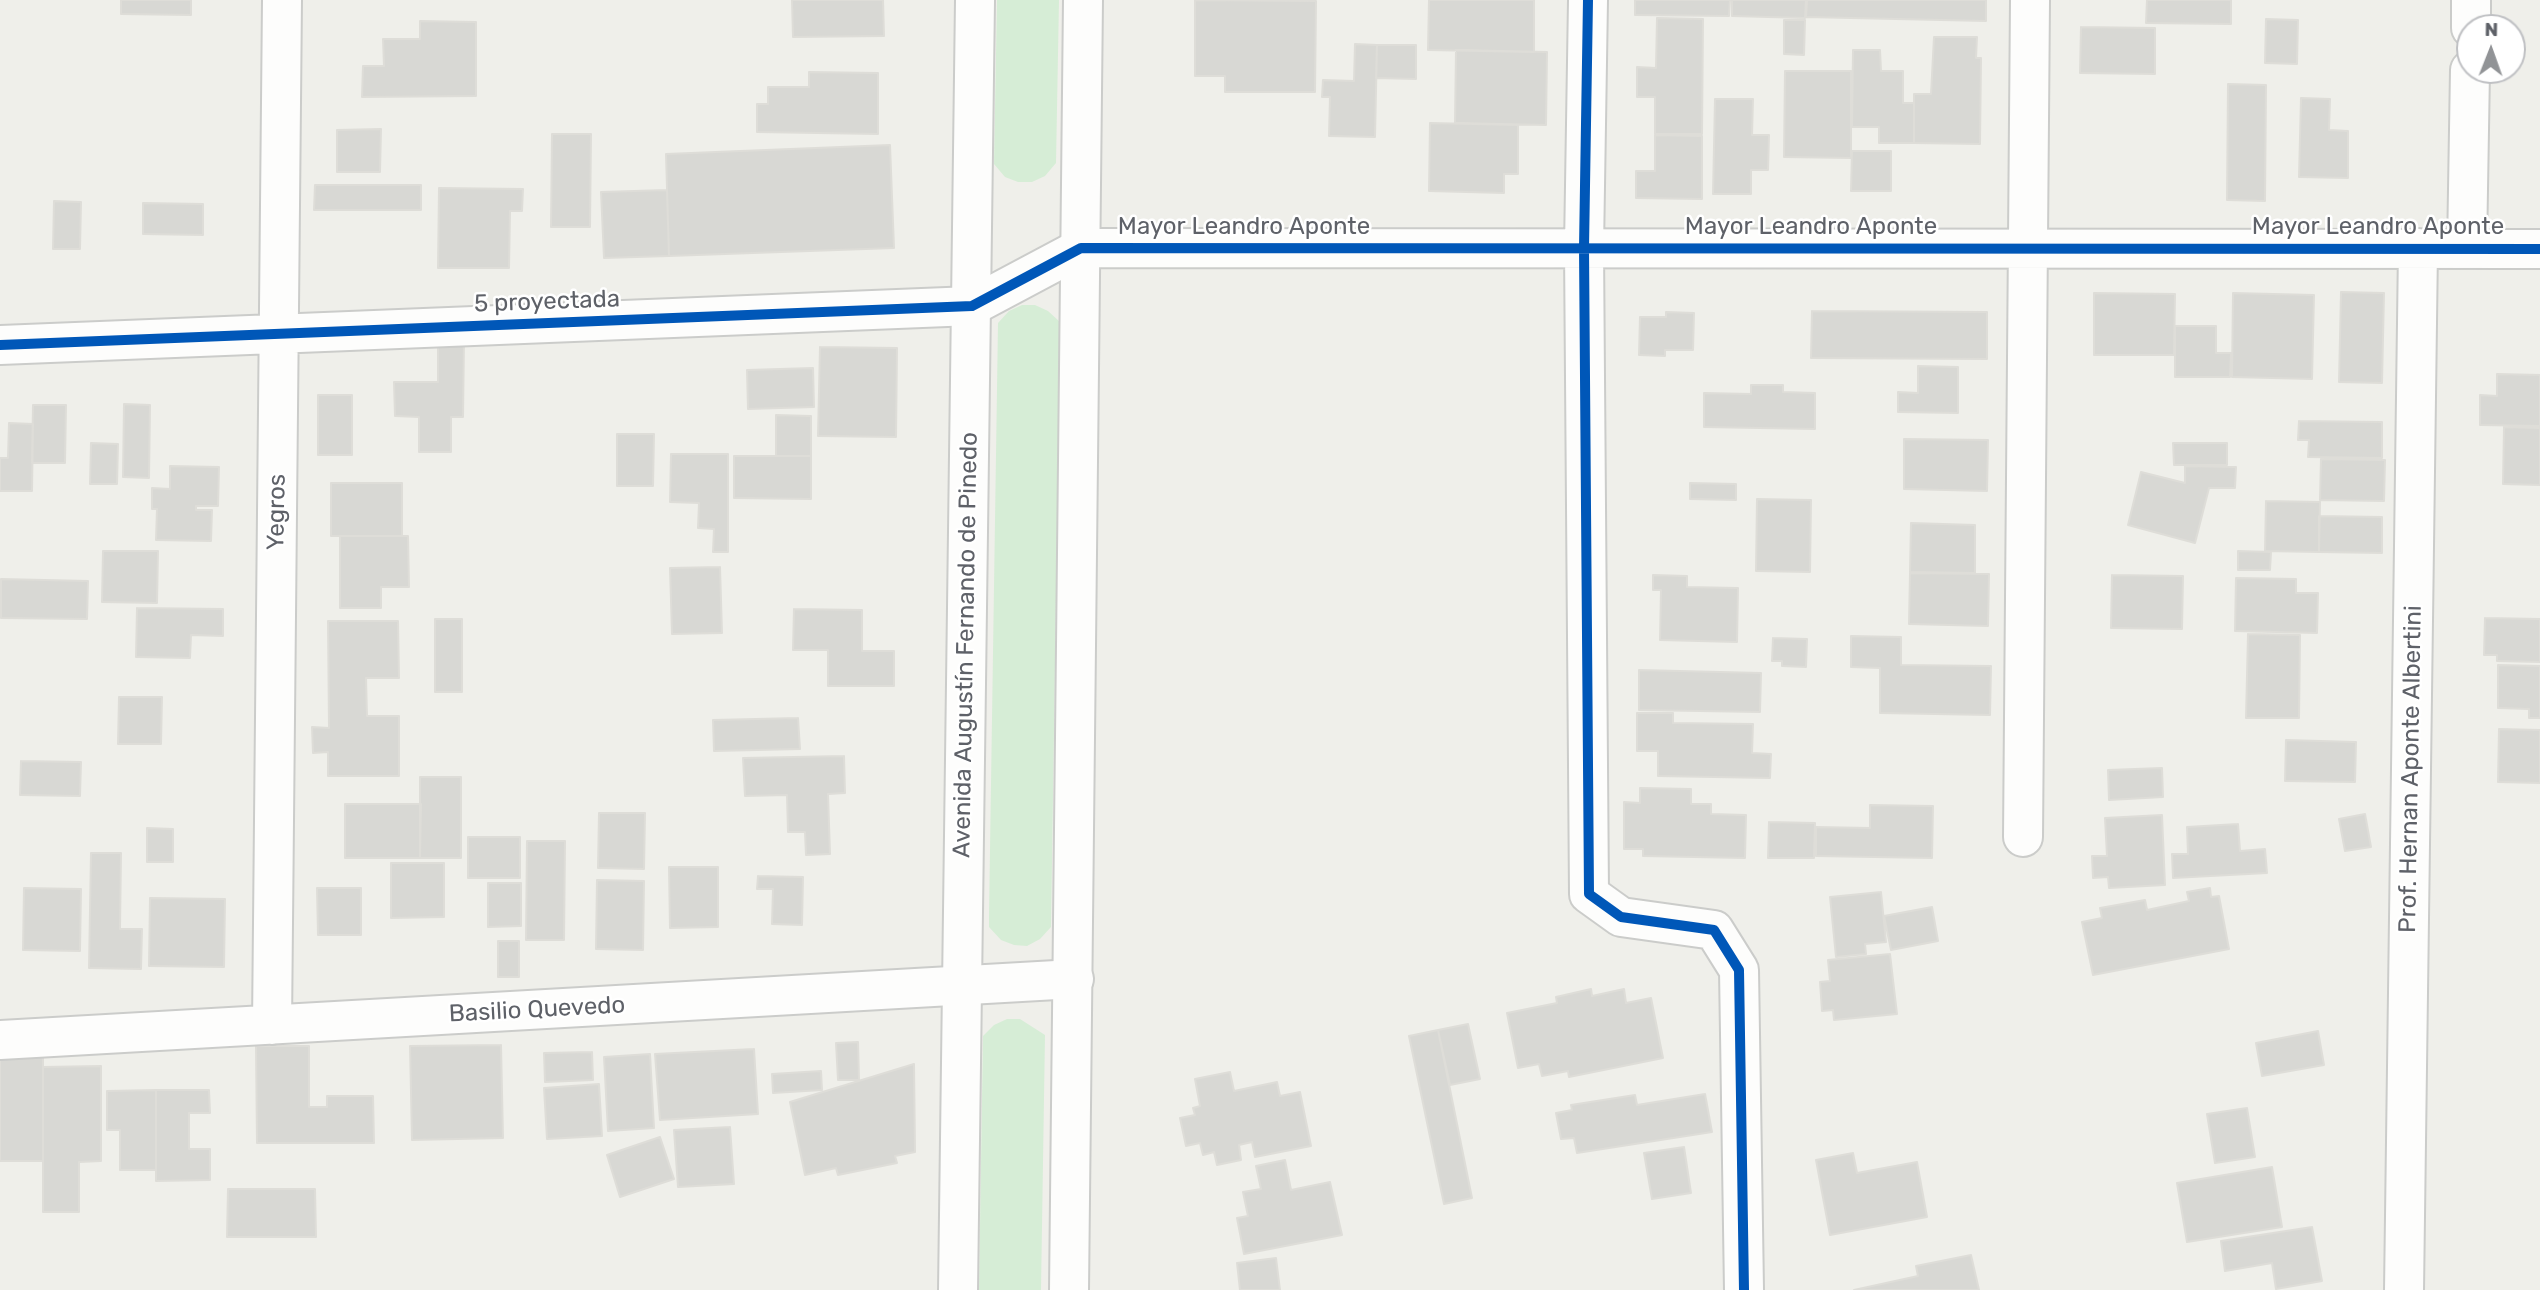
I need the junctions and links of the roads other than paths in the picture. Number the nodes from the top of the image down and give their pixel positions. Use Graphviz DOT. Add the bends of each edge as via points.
graph roads {
  1 [pos="282,0"];
  2 [pos="975,0"];
  3 [pos="1083,0"];
  4 [pos="1588,0"];
  5 [pos="2030,0"];
  6 [pos="2470,84"];
  7 [pos="1081,248"];
  8 [pos="1584,248"];
  9 [pos="2025,248"];
  10 [pos="2418,248"];
  11 [pos="2467,248"];
  12 [pos="2540,248"];
  13 [pos="972,306"];
  14 [pos="278,334"];
  15 [pos="0,345"];
  16 [pos="2023,837"];
  17 [pos="1074,979"];
  18 [pos="960,986"];
  19 [pos="272,1025"];
  20 [pos="0,1040"];
  21 [pos="958,1290"];
  22 [pos="1069,1290"];
  23 [pos="1744,1290"];
  24 [pos="2404,1290"];
  1 -- 14 [label="street, Yegros"];
  2 -- 13 [label="street, Avenida Augustín Fernando de Pinedo"];
  3 -- 7 [label="street"];
  4 -- 8 [label="street"];
  5 -- 9 [label="street"];
  6 -- 11 [label="street"];
  7 -- 8 [label="street, Mayor Leandro Aponte"];
  7 -- 13 [label="street, 5 proyectada"];
  7 -- 17 [label="street"];
  8 -- 9 [label="street, Mayor Leandro Aponte"];
  8 -- 23 [label="street" via="1588,894 1621,917 1714,930 1739,970"];
  9 -- 10 [label="street, Mayor Leandro Aponte"];
  9 -- 16 [label="street"];
  10 -- 11 [label="street, Mayor Leandro Aponte"];
  10 -- 24 [label="street, Prof. Hernan Aponte Albertini"];
  11 -- 12 [label="street, Mayor Leandro Aponte"];
  13 -- 14 [label="street, 5 proyectada"];
  13 -- 18 [label="street, Avenida Augustín Fernando de Pinedo"];
  14 -- 15 [label="street, 5 proyectada"];
  14 -- 19 [label="street, Yegros"];
  17 -- 18 [label="street, Basilio Quevedo"];
  17 -- 22 [label="street"];
  18 -- 19 [label="street, Basilio Quevedo"];
  18 -- 21 [label="street, Avenida Augustín Fernando de Pinedo"];
  19 -- 20 [label="street, Basilio Quevedo"];
}
